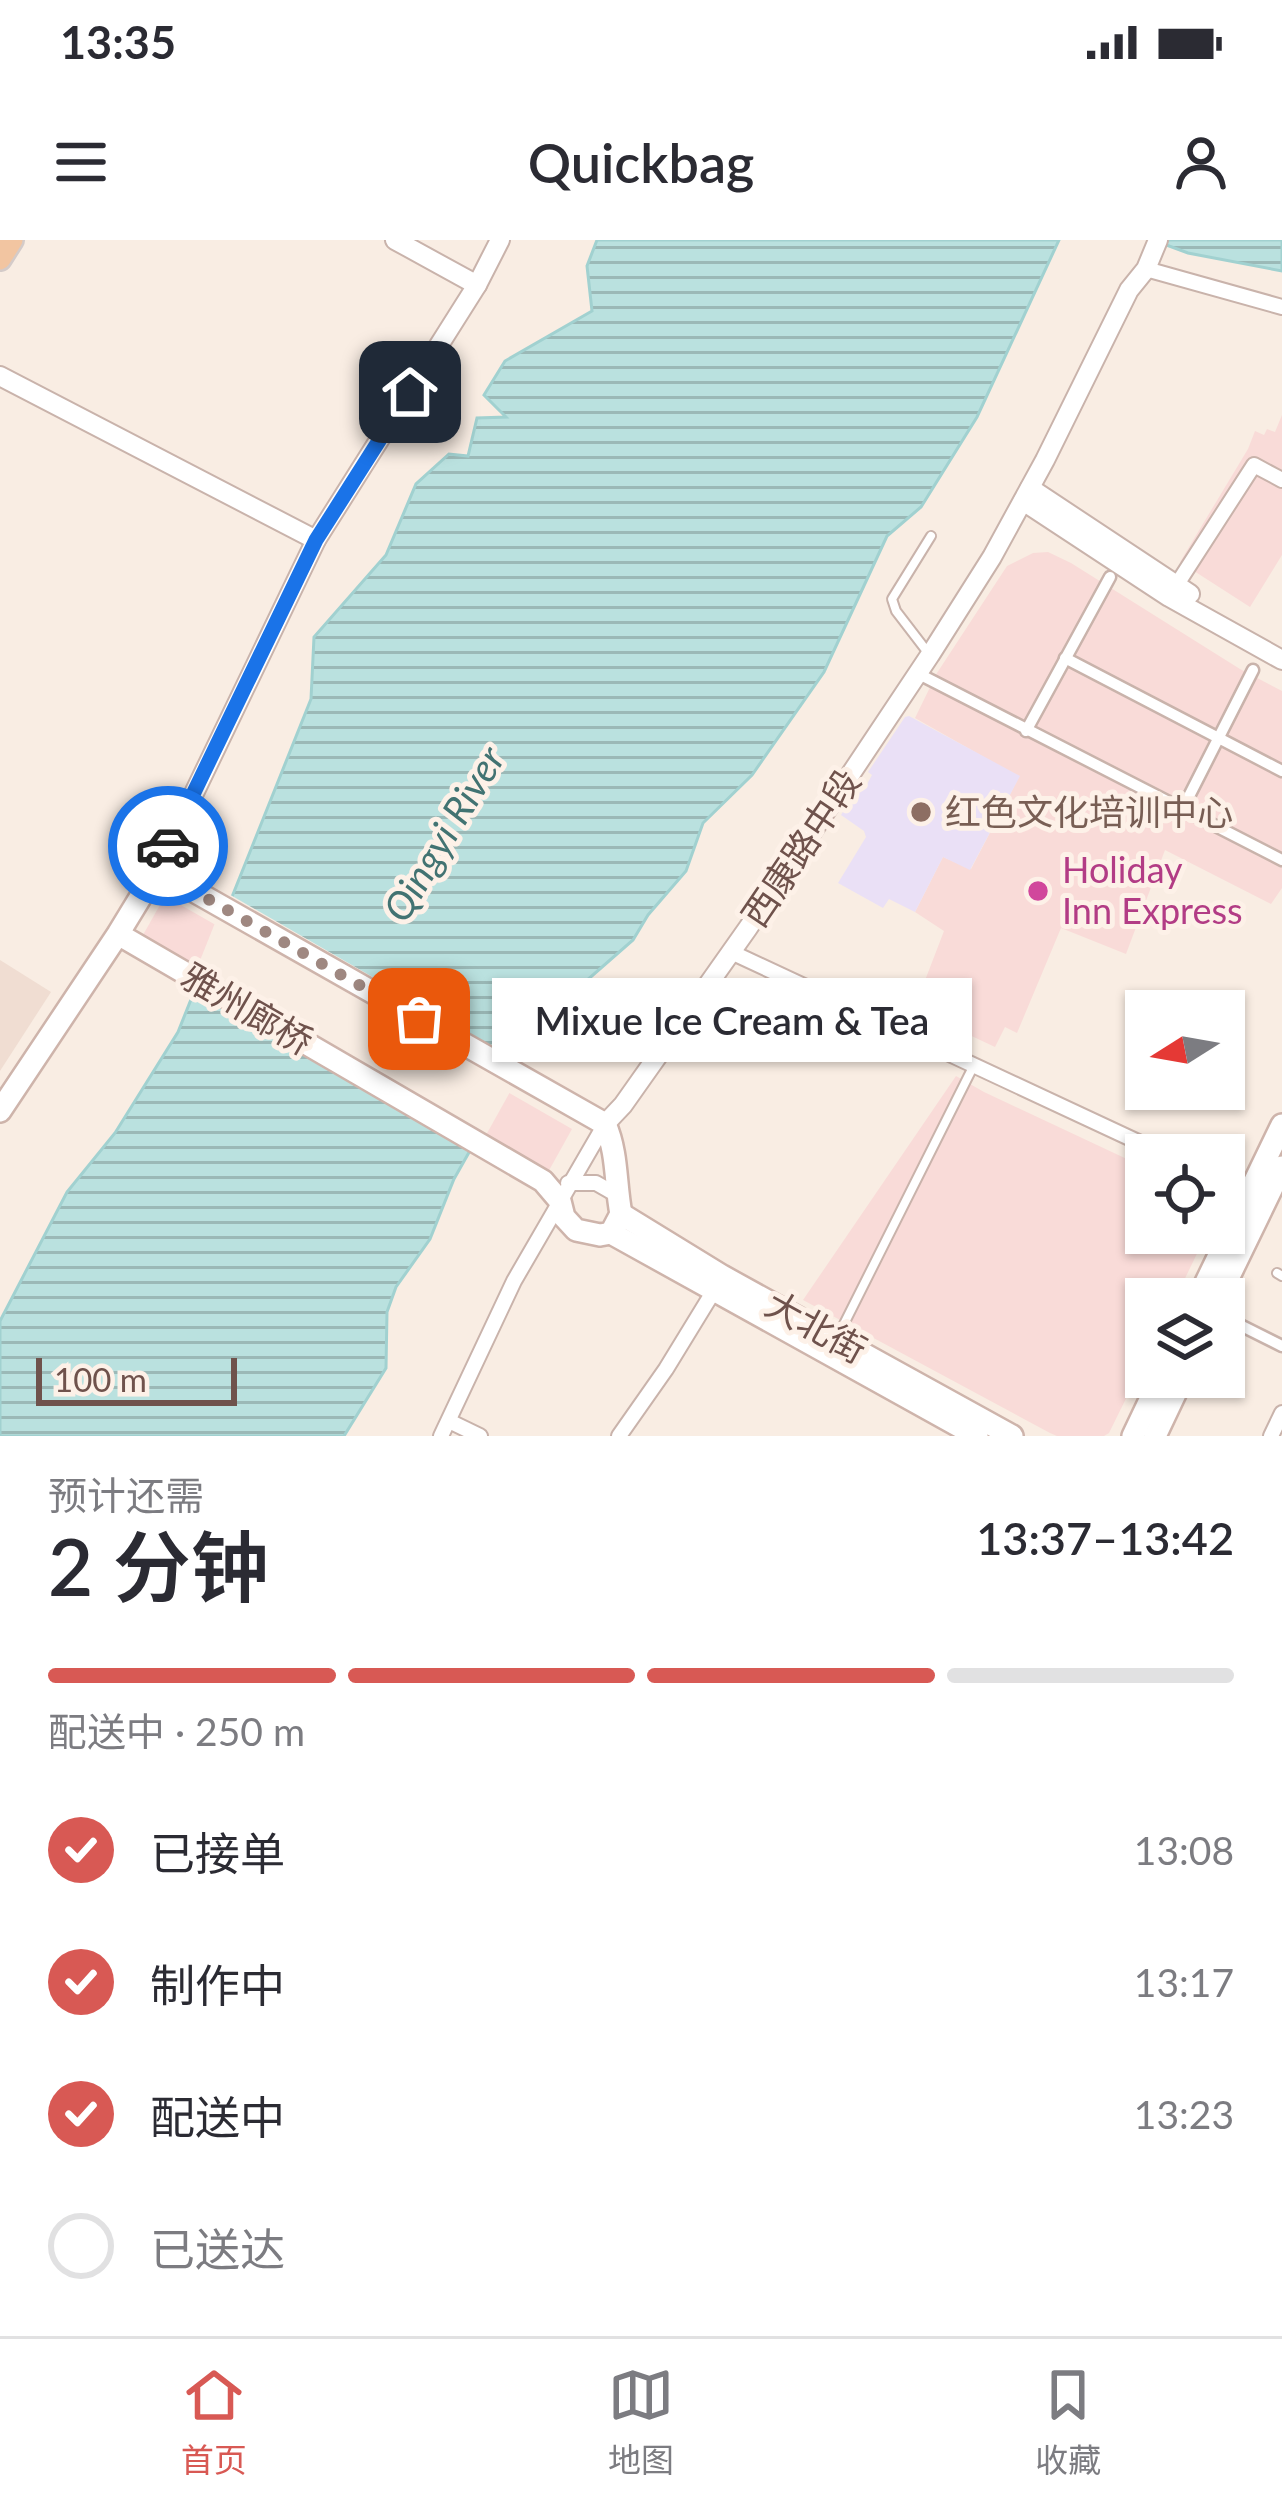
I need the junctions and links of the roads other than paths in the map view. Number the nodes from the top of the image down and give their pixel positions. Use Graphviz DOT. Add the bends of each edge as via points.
graph roads {
  1 [pos="12,240"];
  2 [pos="395,240"];
  3 [pos="500,240"];
  4 [pos="1152,254"];
  5 [pos="0,259"];
  6 [pos="477,285"];
  7 [pos="1282,307"];
  8 [pos="0,376"];
  9 [pos="1282,480"];
  10 [pos="1026,494"];
  11 [pos="931,536"];
  12 [pos="316,540"];
  13 [pos="1110,578"];
  14 [pos="1173,591"];
  15 [pos="1282,649"];
  16 [pos="930,655"];
  17 [pos="1065,658"];
  18 [pos="1282,661"];
  19 [pos="1253,670"];
  20 [pos="917,673"];
  21 [pos="1026,731"];
  22 [pos="1219,739"];
  23 [pos="1282,771"];
  24 [pos="1182,810"];
  25 [pos="1282,860"];
  26 [pos="165,874"];
  27 [pos="128,940"];
  28 [pos="731,952"];
  29 [pos="974,1065"];
  30 [pos="0,1111"];
  31 [pos="605,1124"];
  32 [pos="1282,1125"];
  33 [pos="1125,1136"];
  34 [pos="1282,1167"];
  35 [pos="564,1192"];
  36 [pos="1264,1202"];
  37 [pos="616,1214"];
  38 [pos="1212,1278"];
  39 [pos="1228,1278"];
  40 [pos="718,1284"];
  41 [pos="1245,1328"];
  42 [pos="836,1339"];
  43 [pos="1282,1346"];
  44 [pos="1151,1398"];
  45 [pos="1173,1398"];
  46 [pos="1282,1413"];
  47 [pos="449,1421"];
  48 [pos="441,1436"];
  49 [pos="480,1436"];
  50 [pos="620,1436"];
  51 [pos="976,1436"];
  52 [pos="1012,1436"];
  53 [pos="1133,1436"];
  54 [pos="1155,1436"];
  55 [pos="1271,1436"];
  1 -- 5 [label="main road"];
  2 -- 6 [label="street"];
  3 -- 6 [label="street"];
  4 -- 7 [label="street"];
  4 -- 10 [label="street, 西康路中段"];
  6 -- 12 [label="street"];
  8 -- 12 [label="street"];
  9 -- 14 [label="street" via="1254,465"];
  10 -- 14 [label="street"];
  10 -- 16 [label="street, 西康路中段"];
  11 -- 16 [label="lane" via="892,599"];
  12 -- 26 [label="street"];
  13 -- 17 [label="street"];
  14 -- 15 [label="street"];
  14 -- 18 [label="street"];
  16 -- 20 [label="street, 西康路中段"];
  17 -- 21 [label="street"];
  17 -- 22 [label="street"];
  19 -- 22 [label="street"];
  20 -- 21 [label="street"];
  20 -- 28 [label="street, 西康路中段"];
  21 -- 24 [label="street"];
  22 -- 23 [label="street"];
  22 -- 24 [label="street"];
  24 -- 25 [label="street"];
  26 -- 27 [label="main road"];
  26 -- 31 [label="main road"];
  27 -- 30 [label="main road"];
  27 -- 35 [label="main road, 雅州廊桥"];
  28 -- 29 [label="street"];
  28 -- 31 [label="street, 西康路中段"];
  29 -- 33 [label="street"];
  29 -- 42 [label="lane"];
  31 -- 35 [label="street, 西康路中段"];
  31 -- 37 [label="main road" via="615,1147"];
  32 -- 36 [label="main road"];
  34 -- 36 [label="main road"];
  35 -- 37 [label="street" via="596,1183"];
  35 -- 37 [label="main road" via="564,1217 576,1230 600,1235"];
  35 -- 47 [label="street, 西康路中段"];
  36 -- 38 [label="main road"];
  36 -- 39 [label="main road"];
  37 -- 40 [label="main road, 大北街"];
  40 -- 42 [label="main road, 大北街"];
  40 -- 50 [label="street"];
  40 -- 51 [label="main road, 大北街"];
  41 -- 43 [label="street"];
  42 -- 52 [label="main road, 大北街"];
  44 -- 53 [label="main road"];
  45 -- 54 [label="main road"];
  46 -- 55 [label="street"];
  47 -- 48 [label="street, 西康路中段"];
  47 -- 49 [label="street"];
}
